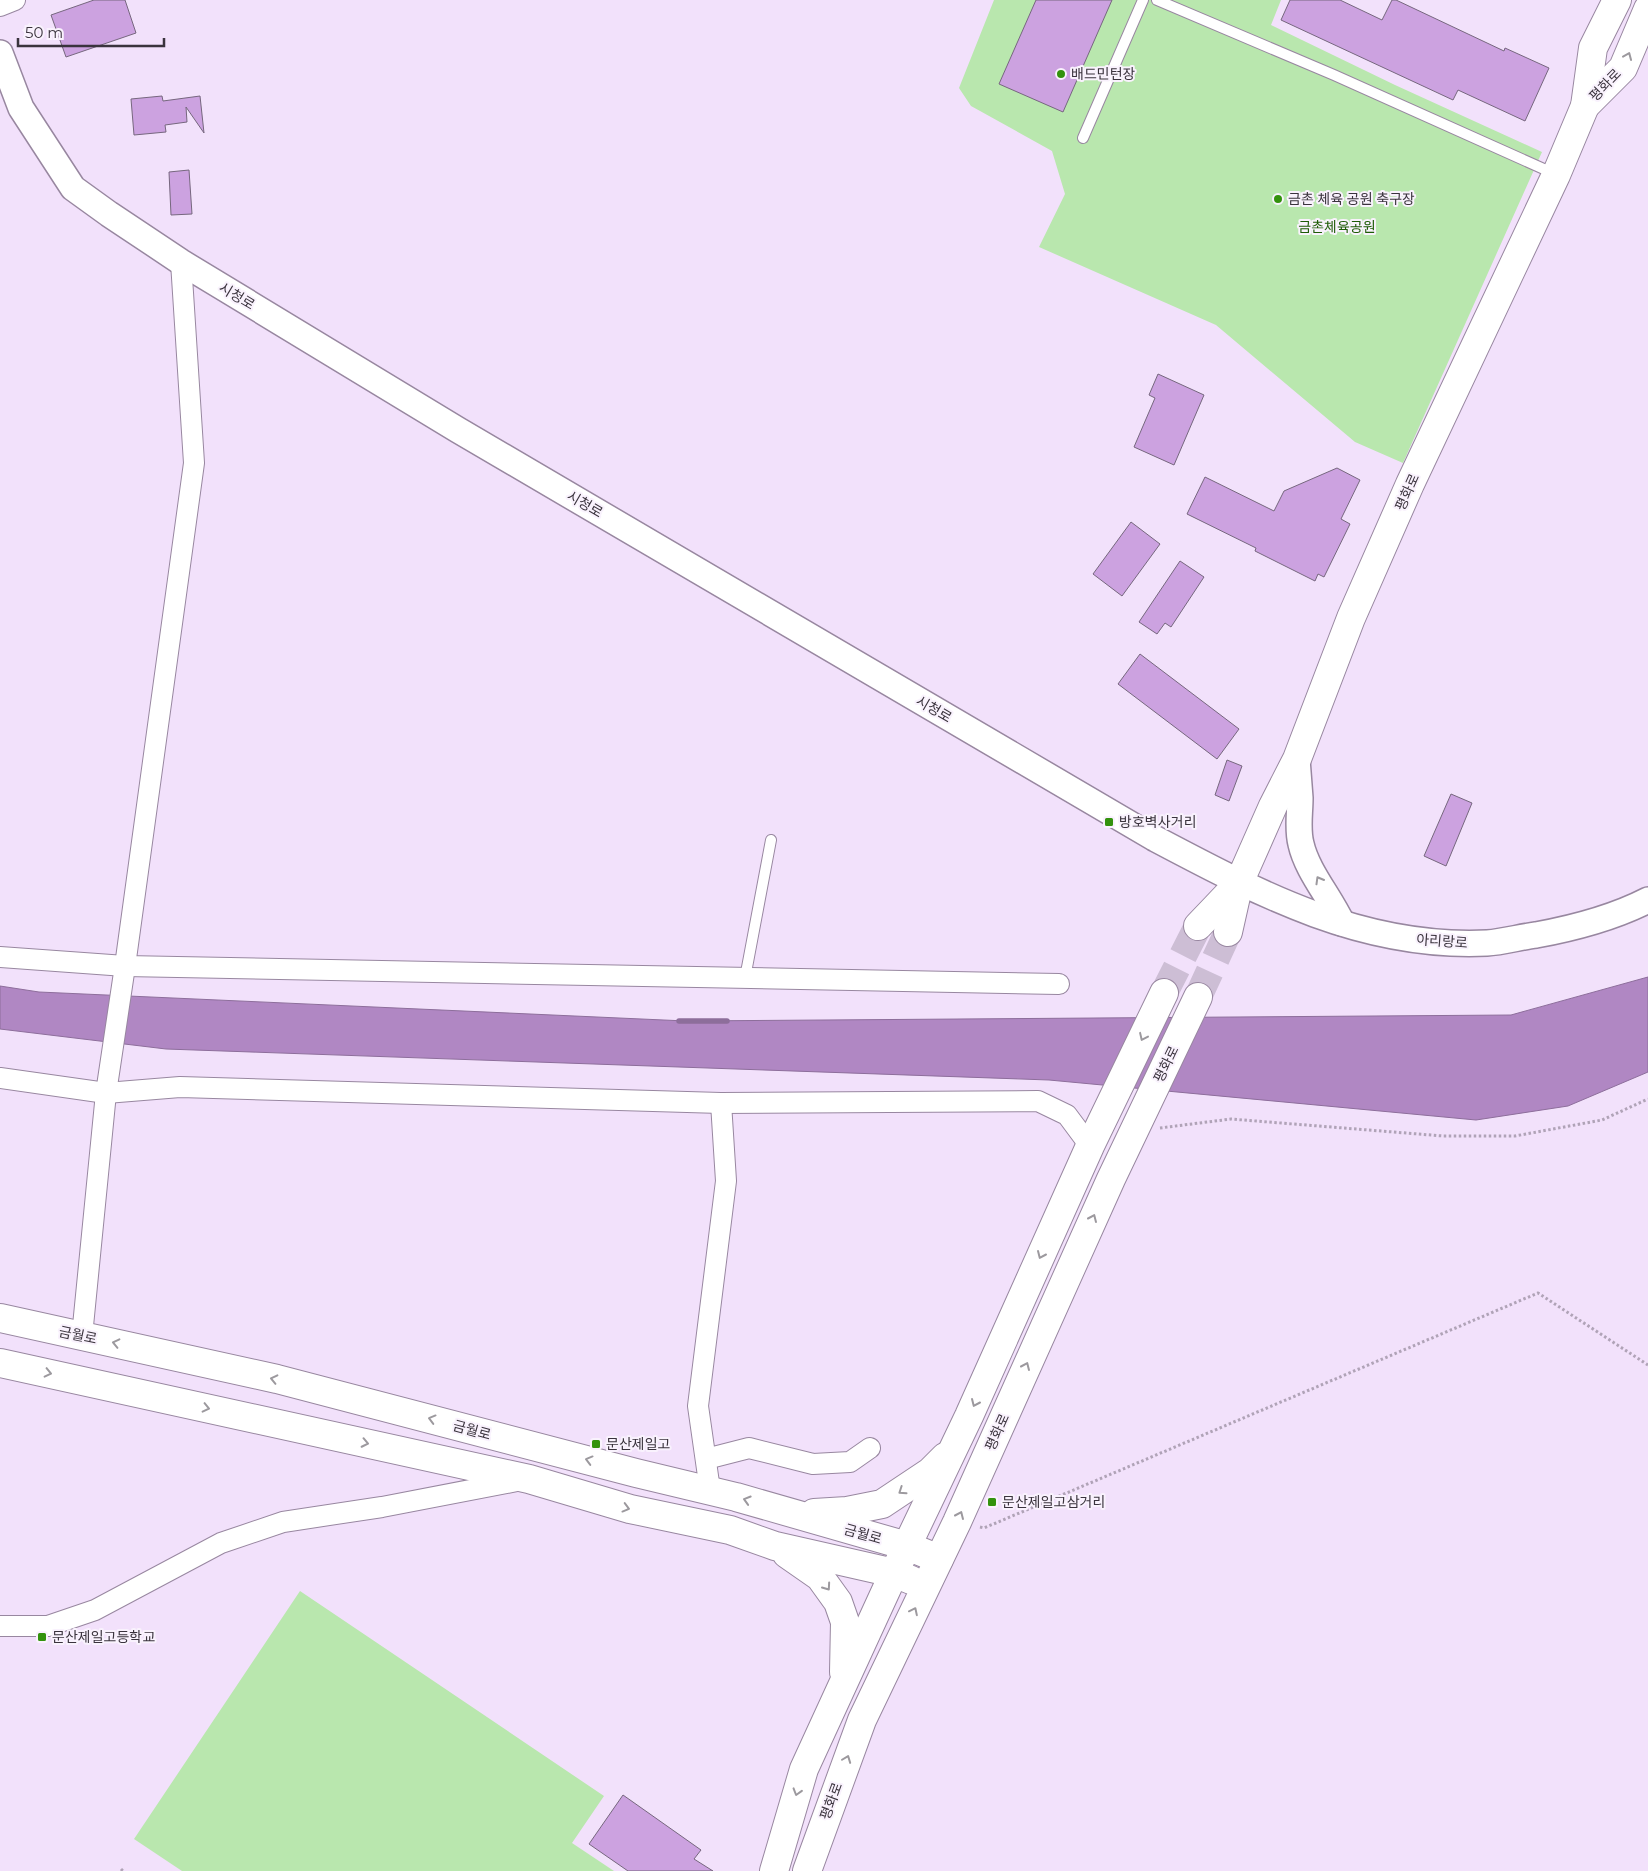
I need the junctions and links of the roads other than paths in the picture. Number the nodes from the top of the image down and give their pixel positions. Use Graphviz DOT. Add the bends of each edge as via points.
graph roads {
  1 [pos="15,0"];
  2 [pos="1143,0"];
  3 [pos="1157,0"];
  4 [pos="1617,0"];
  5 [pos="0,6"];
  6 [pos="1648,9"];
  7 [pos="0,54"];
  8 [pos="1585,106"];
  9 [pos="1083,138"];
  10 [pos="1556,175"];
  11 [pos="181,262"];
  12 [pos="1297,759"];
  13 [pos="771,840"];
  14 [pos="1238,882"];
  15 [pos="1648,900"];
  16 [pos="1342,923"];
  17 [pos="1198,926"];
  18 [pos="1228,932"];
  19 [pos="0,956"];
  20 [pos="125,971"];
  21 [pos="745,978"];
  22 [pos="1059,984"];
  23 [pos="1164,993"];
  24 [pos="1198,997"];
  25 [pos="0,1078"];
  26 [pos="107,1087"];
  27 [pos="721,1103"];
  28 [pos="1090,1146"];
  29 [pos="0,1318"];
  30 [pos="82,1336"];
  31 [pos="0,1362"];
  32 [pos="870,1448"];
  33 [pos="953,1449"];
  34 [pos="706,1459"];
  35 [pos="529,1479"];
  36 [pos="710,1490"];
  37 [pos="794,1515"];
  38 [pos="775,1546"];
  39 [pos="907,1546"];
  40 [pos="939,1559"];
  41 [pos="894,1573"];
  42 [pos="926,1586"];
  43 [pos="0,1626"];
  44 [pos="844,1684"];
  45 [pos="774,1871"];
  46 [pos="807,1871"];
  1 -- 5 [label="street"];
  2 -- 9 [label="lane"];
  3 -- 10 [label="lane"];
  4 -- 8 [label="main road, 평화로" via="1594,48"];
  8 -- 6 [label="main road, 평화로, one-way" via="1623,68"];
  7 -- 11 [label="street, 시청로" via="21,108 73,188"];
  8 -- 10 [label="main road, 평화로"];
  10 -- 12 [label="main road, 평화로" via="1374,564 1344,633"];
  11 -- 14 [label="street, 시청로" via="501,456 1148,834"];
  11 -- 20 [label="street" via="194,463"];
  12 -- 14 [label="main road, 평화로"];
  16 -- 12 [label="street, one-way" via="1306,860 1301,845"];
  13 -- 21 [label="lane"];
  14 -- 16 [label="street, 아리랑로" via="1310,914"];
  14 -- 17 [label="main road, 평화로"];
  14 -- 18 [label="main road, 평화로"];
  15 -- 16 [label="street, 아리랑로" via="1563,930 1489,943 1414,940"];
  19 -- 20 [label="street"];
  20 -- 21 [label="street"];
  20 -- 26 [label="street"];
  21 -- 22 [label="street"];
  23 -- 28 [label="main road, one-way"];
  40 -- 24 [label="main road, 평화로, one-way"];
  25 -- 26 [label="street"];
  26 -- 27 [label="street"];
  26 -- 30 [label="street"];
  27 -- 28 [label="street" via="1038,1101 1067,1115"];
  27 -- 34 [label="street" via="726,1181 698,1406"];
  28 -- 33 [label="main road, one-way"];
  29 -- 30 [label="main road, 금월로"];
  36 -- 30 [label="main road, 금월로, one-way" via="277,1379"];
  31 -- 35 [label="main road, one-way"];
  32 -- 34 [label="street" via="850,1462 813,1464 749,1448"];
  33 -- 37 [label="main road, one-way" via="930,1472 882,1504 847,1511"];
  33 -- 39 [label="main road"];
  34 -- 36 [label="street"];
  35 -- 38 [label="main road, one-way" via="630,1509 730,1530"];
  35 -- 43 [label="street" via="283,1522 221,1543 94,1610 48,1626"];
  37 -- 36 [label="main road, 금월로, one-way"];
  37 -- 39 [label="main road, 금월로"];
  38 -- 41 [label="main road"];
  38 -- 44 [label="main road, one-way" via="820,1577 838,1602 845,1622"];
  39 -- 40 [label="main road, 금월로"];
  39 -- 41 [label="main road"];
  40 -- 42 [label="main road, 평화로"];
  41 -- 42 [label="main road"];
  41 -- 44 [label="main road"];
  46 -- 42 [label="main road, 평화로, one-way" via="862,1720"];
  44 -- 45 [label="main road, one-way" via="804,1769"];
}
